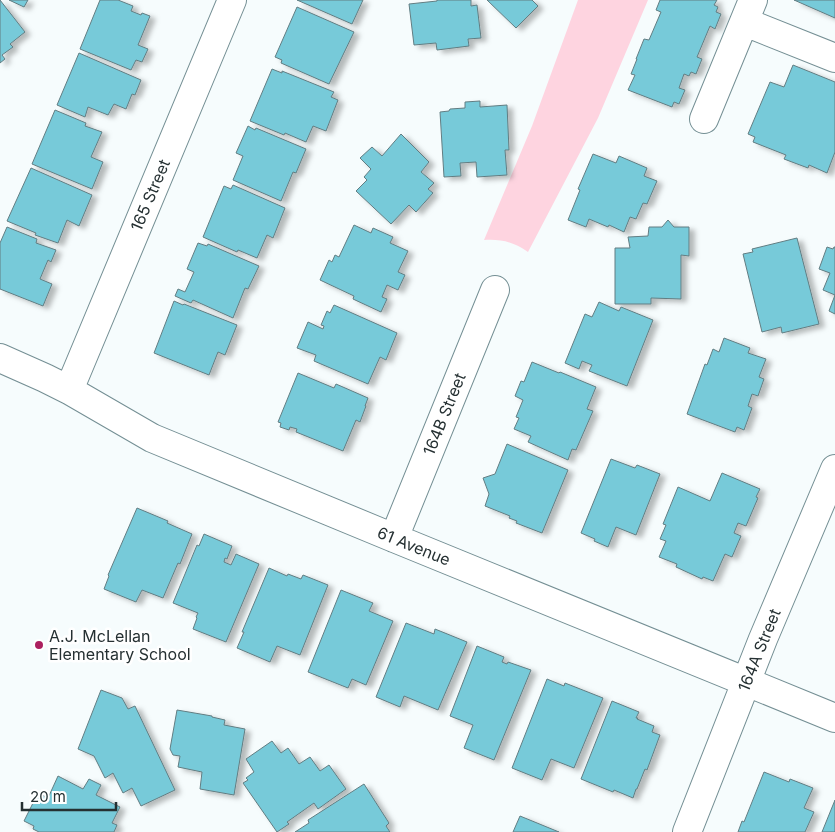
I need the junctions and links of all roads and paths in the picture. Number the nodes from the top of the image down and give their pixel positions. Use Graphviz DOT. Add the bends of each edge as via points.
graph roads {
  1 [pos="232,0"];
  2 [pos="749,11"];
  3 [pos="835,58"];
  4 [pos="704,120"];
  5 [pos="495,290"];
  6 [pos="0,358"];
  7 [pos="69,390"];
  8 [pos="835,469"];
  9 [pos="394,538"];
  10 [pos="746,682"];
  11 [pos="835,718"];
  12 [pos="687,832"];
  1 -- 7 [label="street, 165 Street"];
  2 -- 3 [label="street"];
  2 -- 4 [label="street"];
  5 -- 9 [label="street, 164B Street"];
  6 -- 7 [label="street, 61 Avenue"];
  7 -- 9 [label="street, 61 Avenue" via="152,438"];
  8 -- 10 [label="street, 164A Street"];
  9 -- 10 [label="street, 61 Avenue"];
  10 -- 11 [label="street, 61 Avenue"];
  10 -- 12 [label="street, 164A Street"];
}
